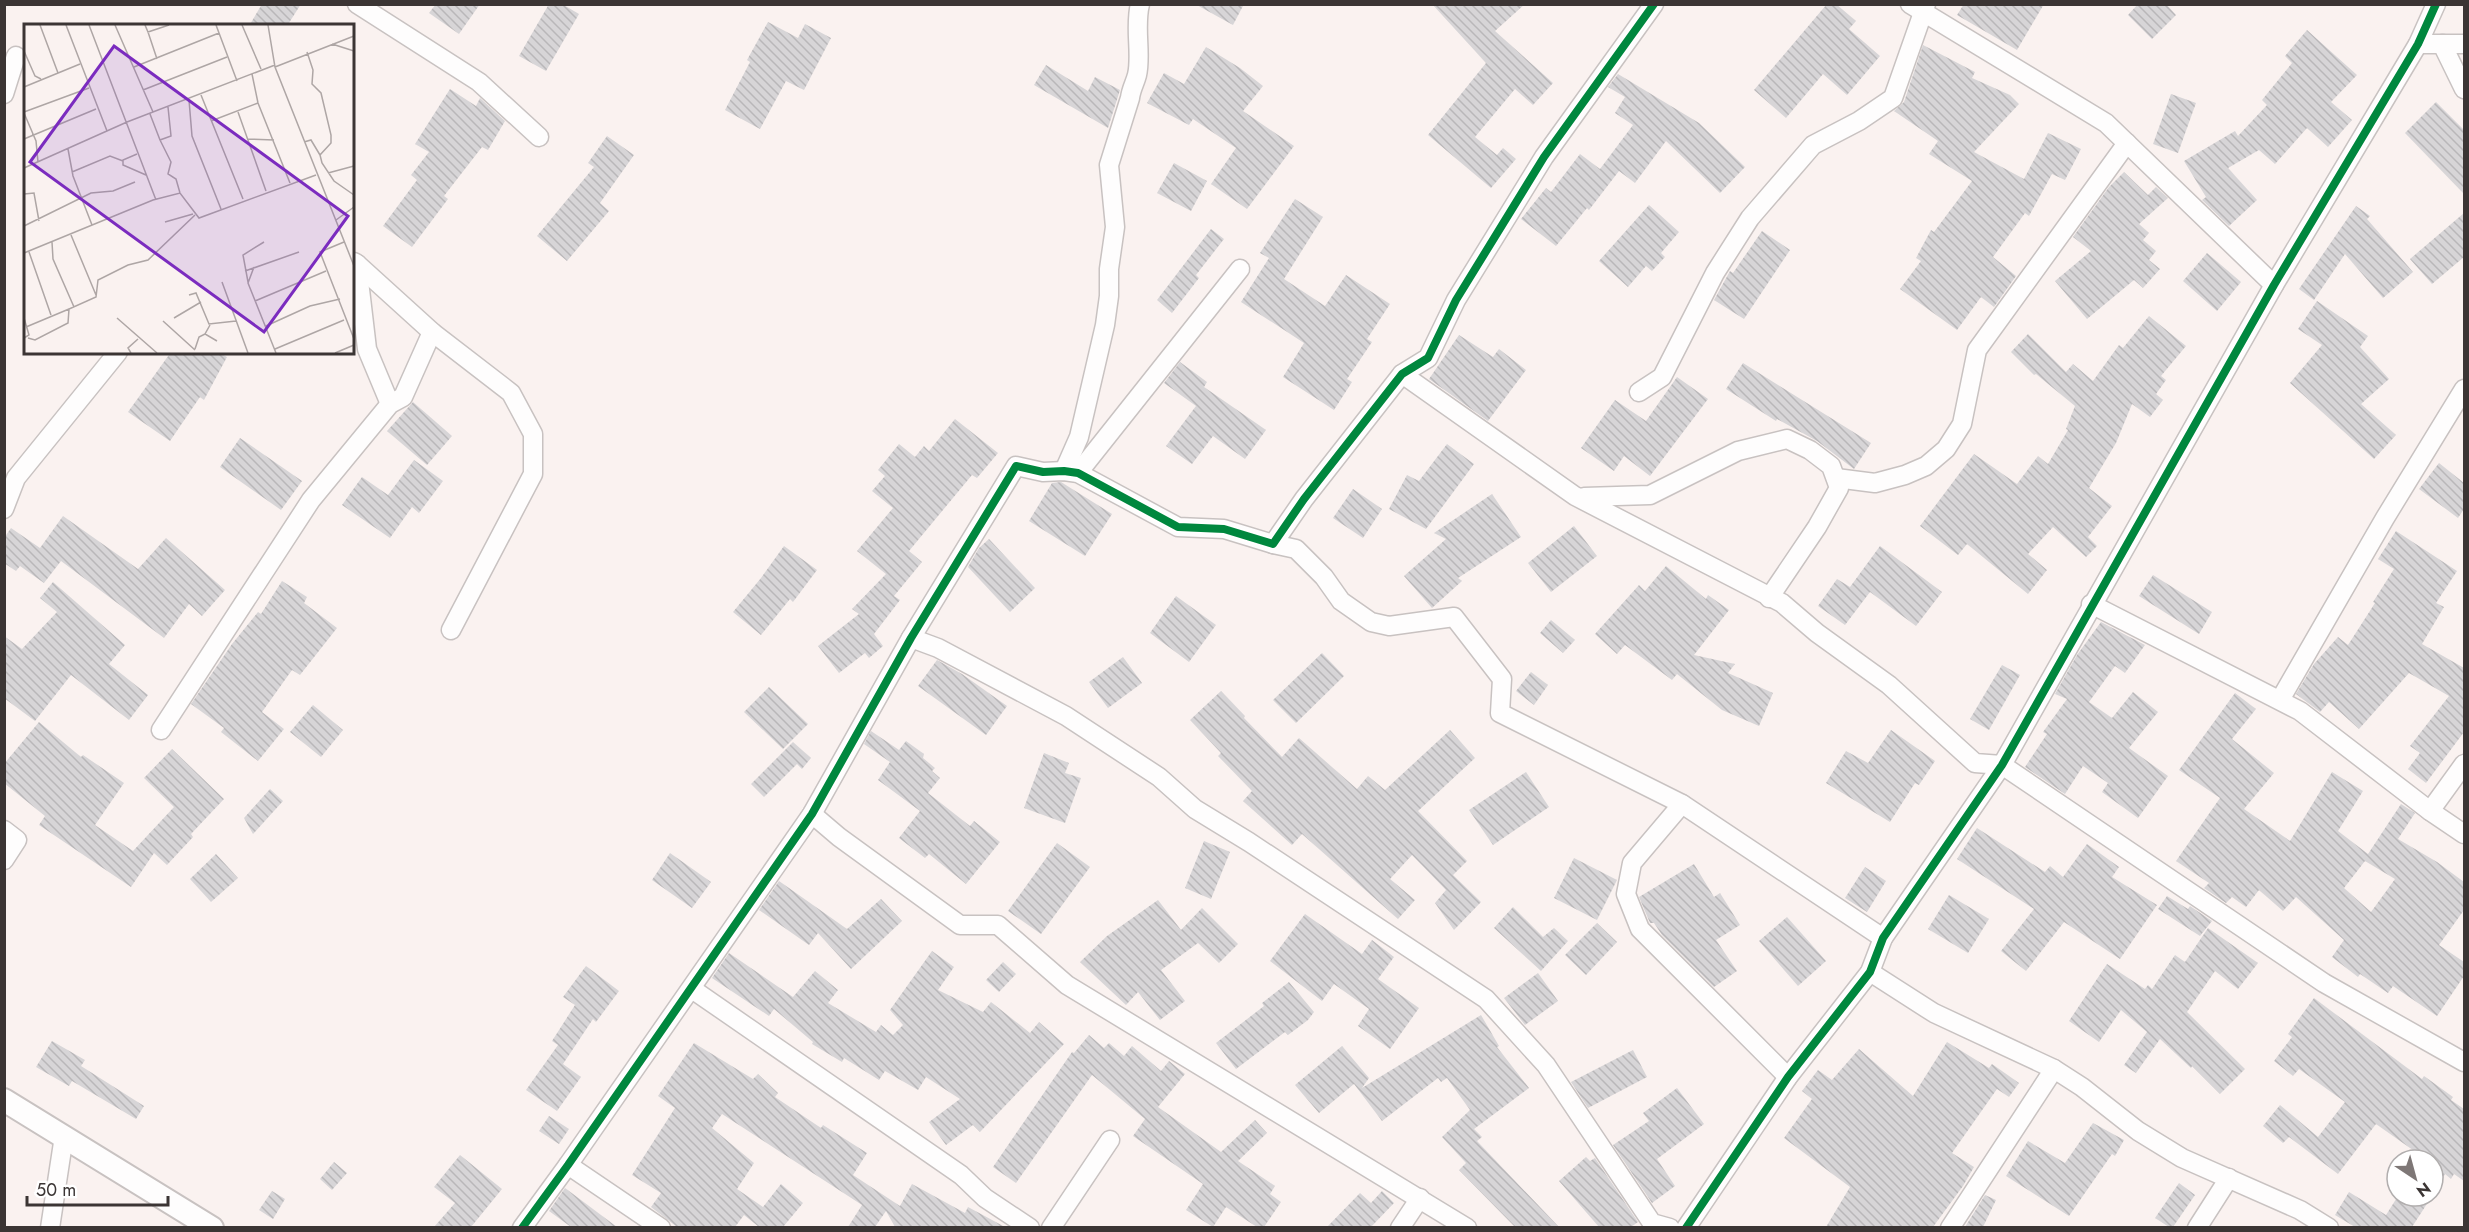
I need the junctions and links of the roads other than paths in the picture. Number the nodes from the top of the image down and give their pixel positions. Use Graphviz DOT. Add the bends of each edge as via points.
graph roads {
  1 [pos="357,4"];
  2 [pos="1140,4"];
  3 [pos="1654,4"];
  4 [pos="2436,4"];
  5 [pos="1920,8"];
  6 [pos="2418,44"];
  7 [pos="2442,44"];
  8 [pos="2464,44"];
  9 [pos="15,55"];
  10 [pos="2464,89"];
  11 [pos="4,94"];
  12 [pos="539,137"];
  13 [pos="2127,143"];
  14 [pos="355,262"];
  15 [pos="1240,269"];
  16 [pos="2274,285"];
  17 [pos="432,332"];
  18 [pos="116,354"];
  19 [pos="1402,374"];
  20 [pos="2464,389"];
  21 [pos="1640,392"];
  22 [pos="390,404"];
  23 [pos="1071,472"];
  24 [pos="10,474"];
  25 [pos="1836,478"];
  26 [pos="1575,496"];
  27 [pos="4,509"];
  28 [pos="1273,544"];
  29 [pos="1769,598"];
  30 [pos="2091,604"];
  31 [pos="451,630"];
  32 [pos="910,638"];
  33 [pos="2280,700"];
  34 [pos="161,730"];
  35 [pos="2464,764"];
  36 [pos="2002,765"];
  37 [pos="1682,804"];
  38 [pos="2430,811"];
  39 [pos="812,814"];
  40 [pos="4,830"];
  41 [pos="2464,834"];
  42 [pos="4,860"];
  43 [pos="1883,938"];
  44 [pos="1870,972"];
  45 [pos="692,989"];
  46 [pos="2464,1062"];
  47 [pos="2054,1069"];
  48 [pos="1788,1077"];
  49 [pos="4,1100"];
  50 [pos="64,1137"];
  51 [pos="1110,1140"];
  52 [pos="568,1165"];
  53 [pos="2229,1178"];
  54 [pos="1420,1198"];
  55 [pos="50,1227"];
  56 [pos="212,1227"];
  57 [pos="522,1227"];
  58 [pos="661,1227"];
  59 [pos="1030,1227"];
  60 [pos="1052,1227"];
  61 [pos="1400,1227"];
  62 [pos="1467,1227"];
  63 [pos="1670,1227"];
  64 [pos="1686,1227"];
  65 [pos="1950,1227"];
  66 [pos="2197,1227"];
  67 [pos="2328,1227"];
  1 -- 12 [label="street" via="479,82"];
  2 -- 23 [label="street" via="1137,75 1109,165 1115,227 1105,325"];
  3 -- 19 [label="street" via="1544,157 1455,300 1428,358"];
  4 -- 6 [label="street"];
  5 -- 13 [label="street" via="2106,123"];
  5 -- 21 [label="street" via="1893,98 1813,145 1757,209 1715,273 1662,377"];
  6 -- 7 [label="street"];
  6 -- 16 [label="street"];
  7 -- 8 [label="street"];
  7 -- 10 [label="street"];
  9 -- 11 [label="street"];
  13 -- 16 [label="street"];
  13 -- 25 [label="street" via="1977,350 1962,424 1946,449 1926,466 1875,483"];
  14 -- 17 [label="street"];
  14 -- 22 [label="street" via="367,350"];
  15 -- 23 [label="street"];
  16 -- 30 [label="street"];
  17 -- 22 [label="street" via="403,398"];
  17 -- 31 [label="street" via="511,393 533,434 534,474"];
  18 -- 24 [label="street"];
  19 -- 26 [label="street"];
  19 -- 28 [label="street"];
  20 -- 33 [label="street"];
  22 -- 34 [label="street" via="311,500"];
  23 -- 28 [label="street" via="1178,527 1224,529"];
  23 -- 32 [label="street" via="1043,472 1016,466"];
  24 -- 27 [label="street"];
  25 -- 26 [label="street" via="1831,466 1787,439 1738,451 1650,495"];
  25 -- 29 [label="street" via="1839,488"];
  26 -- 29 [label="street"];
  28 -- 37 [label="street" via="1296,549 1341,602 1371,622 1389,626 1454,617 1502,679 1500,713"];
  29 -- 36 [label="street" via="1782,603 1889,685 1975,763"];
  30 -- 33 [label="street"];
  30 -- 36 [label="street"];
  32 -- 39 [label="street"];
  32 -- 63 [label="street" via="938,648 1066,716 1159,777 1195,809 1486,999 1546,1065 1652,1223"];
  33 -- 38 [label="street" via="2315,722"];
  35 -- 38 [label="street"];
  36 -- 43 [label="street"];
  36 -- 46 [label="street" via="2324,984"];
  37 -- 43 [label="street"];
  37 -- 48 [label="street" via="1632,862 1626,894 1640,929"];
  38 -- 41 [label="street"];
  39 -- 45 [label="street"];
  39 -- 54 [label="street" via="960,925 998,926 1067,986"];
  40 -- 42 [label="street" via="17,840"];
  43 -- 44 [label="street"];
  44 -- 47 [label="street" via="1934,1013"];
  44 -- 48 [label="street"];
  45 -- 52 [label="street"];
  45 -- 59 [label="street"];
  47 -- 53 [label="street" via="2138,1131 2182,1158"];
  47 -- 65 [label="street"];
  48 -- 64 [label="street"];
  49 -- 50 [label="street"];
  50 -- 55 [label="street"];
  50 -- 56 [label="street"];
  51 -- 60 [label="street"];
  52 -- 57 [label="street"];
  52 -- 58 [label="street"];
  53 -- 66 [label="street"];
  53 -- 67 [label="street"];
  54 -- 61 [label="street"];
  54 -- 62 [label="street"];
}
